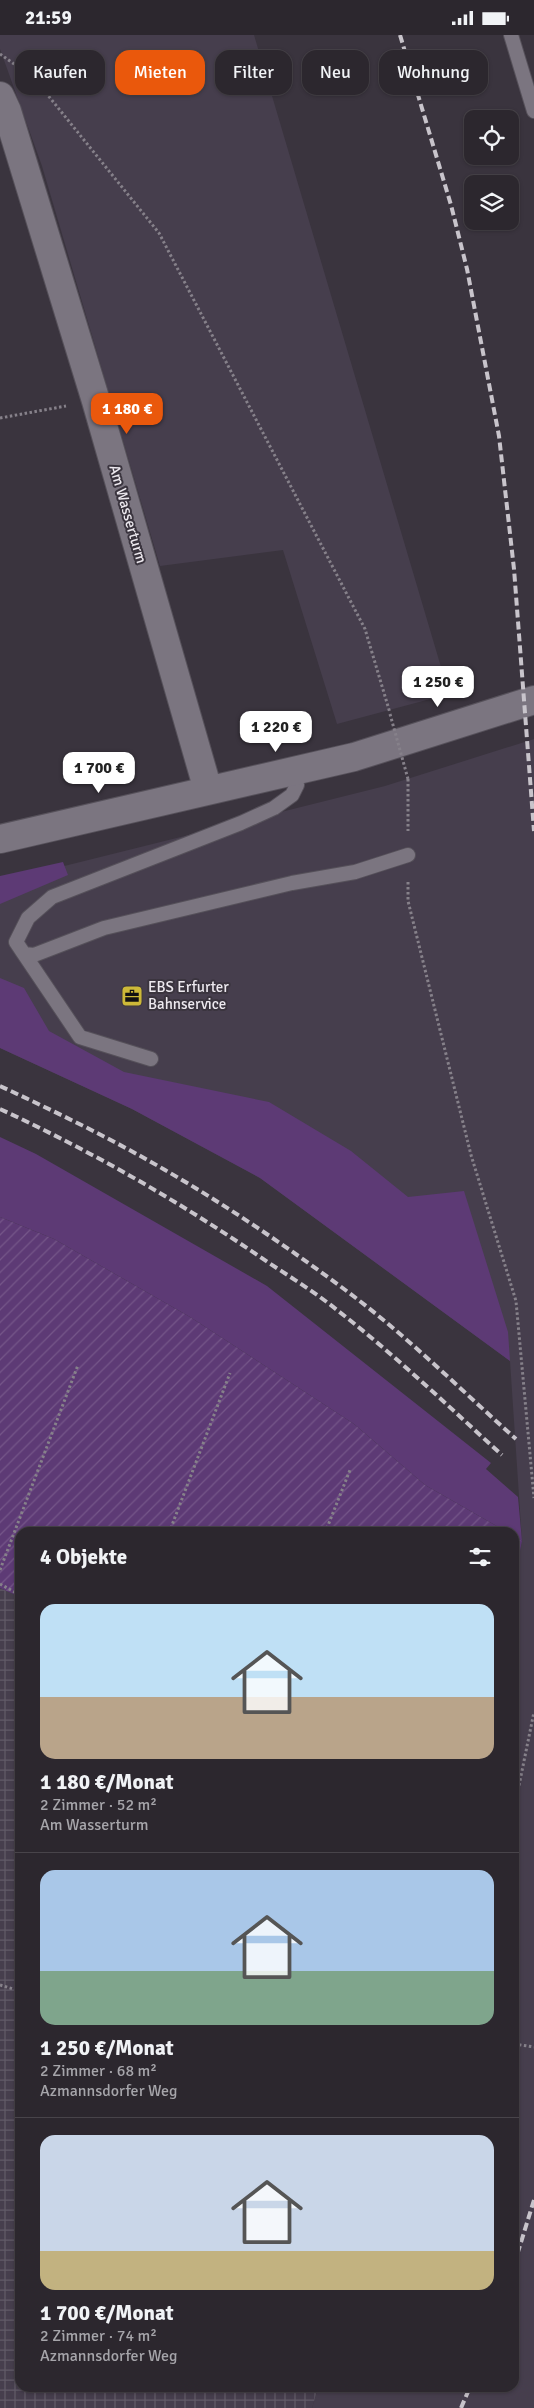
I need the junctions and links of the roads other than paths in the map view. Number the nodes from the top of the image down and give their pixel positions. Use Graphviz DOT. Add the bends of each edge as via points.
graph roads {
  1 [pos="511,35"];
  2 [pos="0,96"];
  3 [pos="534,111"];
  4 [pos="534,700"];
  5 [pos="293,770"];
  6 [pos="208,790"];
  7 [pos="0,839"];
  8 [pos="408,855"];
  9 [pos="24,954"];
  10 [pos="151,1059"];
  1 -- 3 [label="lane"];
  2 -- 6 [label="street, Am Wasserturm" via="96,401"];
  4 -- 5 [label="street" via="354,757"];
  5 -- 6 [label="street"];
  5 -- 9 [label="lane" via="297,785 292,795 274,808 52,897 28,918 16,942"];
  6 -- 7 [label="street"];
  8 -- 9 [label="lane" via="355,872 292,883 104,928 34,955"];
  9 -- 10 [label="lane" via="80,1037"];
}
